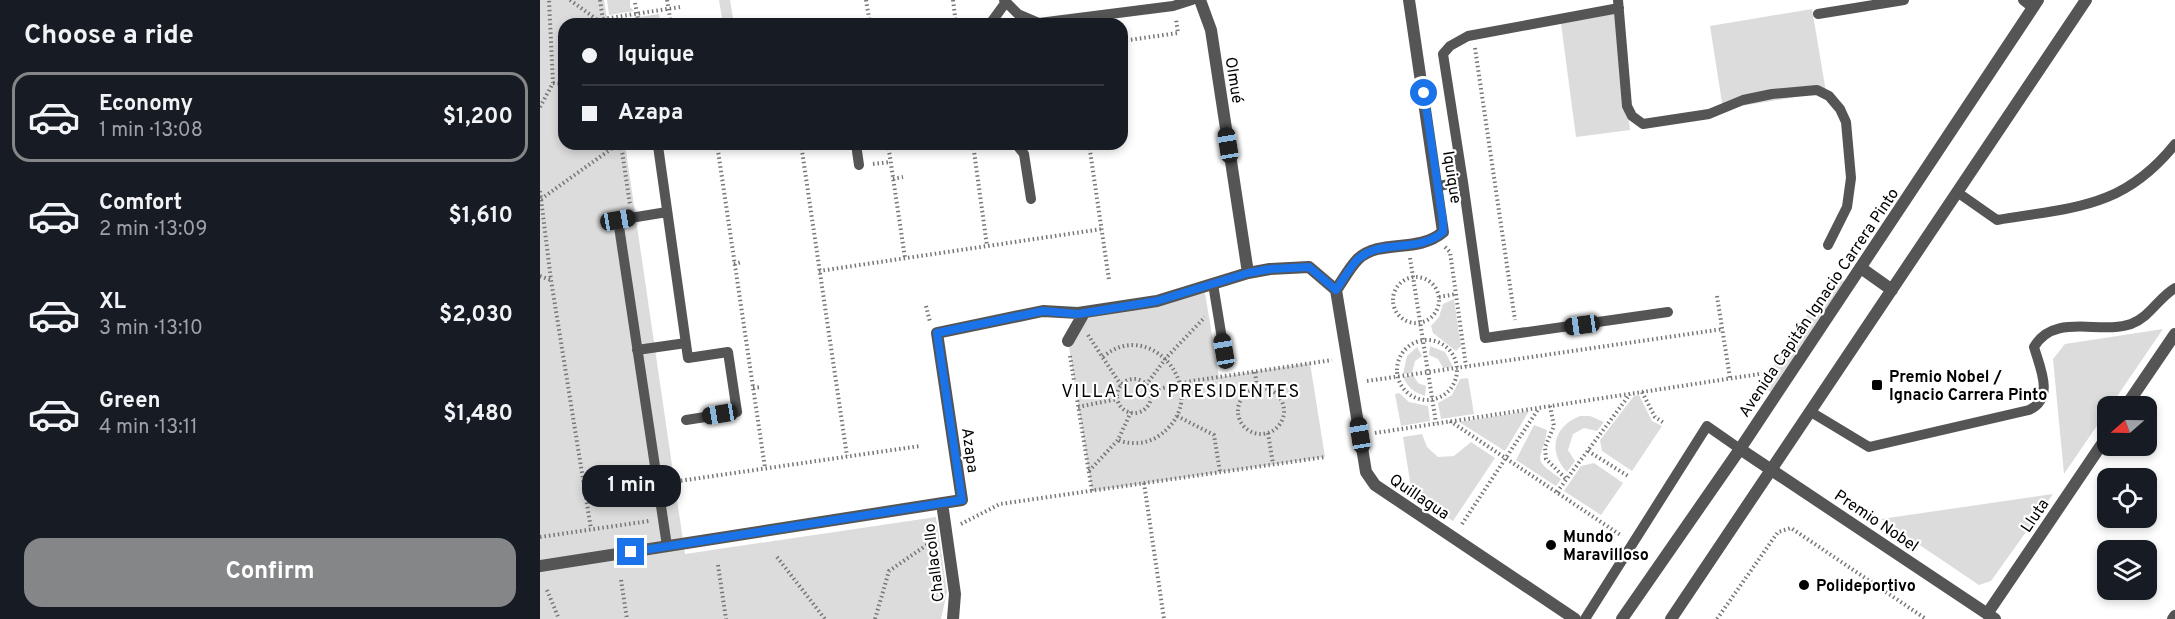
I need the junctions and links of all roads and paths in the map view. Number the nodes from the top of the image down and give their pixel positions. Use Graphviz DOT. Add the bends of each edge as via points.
graph roads {
  1 [pos="549,0"];
  2 [pos="570,0"];
  3 [pos="600,0"];
  4 [pos="667,0"];
  5 [pos="866,0"];
  6 [pos="953,0"];
  7 [pos="1192,0"];
  8 [pos="1200,0"];
  9 [pos="1409,0"];
  10 [pos="1904,0"];
  11 [pos="2086,0"];
  12 [pos="1005,1"];
  13 [pos="635,3"];
  14 [pos="2031,3"];
  15 [pos="1618,4"];
  16 [pos="1173,6"];
  17 [pos="680,7"];
  18 [pos="669,9"];
  19 [pos="637,14"];
  20 [pos="1818,14"];
  21 [pos="597,18"];
  22 [pos="602,18"];
  23 [pos="620,18"];
  24 [pos="638,18"];
  25 [pos="670,18"];
  26 [pos="869,18"];
  27 [pos="955,18"];
  28 [pos="994,18"];
  29 [pos="1028,18"];
  30 [pos="1079,18"];
  31 [pos="1474,35"];
  32 [pos="1128,40"];
  33 [pos="553,83"];
  34 [pos="558,83"];
  35 [pos="540,107"];
  36 [pos="2175,144"];
  37 [pos="610,150"];
  38 [pos="659,150"];
  39 [pos="718,150"];
  40 [pos="802,150"];
  41 [pos="857,150"];
  42 [pos="889,150"];
  43 [pos="974,150"];
  44 [pos="1021,150"];
  45 [pos="1090,150"];
  46 [pos="859,165"];
  47 [pos="903,177"];
  48 [pos="893,179"];
  49 [pos="1463,182"];
  50 [pos="1438,186"];
  51 [pos="540,191"];
  52 [pos="1957,192"];
  53 [pos="541,199"];
  54 [pos="1031,199"];
  55 [pos="667,212"];
  56 [pos="1102,229"];
  57 [pos="1436,237"];
  58 [pos="1828,244"];
  59 [pos="987,246"];
  60 [pos="1408,247"];
  61 [pos="905,258"];
  62 [pos="742,262"];
  63 [pos="734,264"];
  64 [pos="1861,268"];
  65 [pos="819,271"];
  66 [pos="1248,273"];
  67 [pos="540,276"];
  68 [pos="1413,277"];
  69 [pos="551,280"];
  70 [pos="1109,280"];
  71 [pos="1213,284"];
  72 [pos="2175,288"];
  73 [pos="1336,290"];
  74 [pos="1892,290"];
  75 [pos="1456,294"];
  76 [pos="1717,296"];
  77 [pos="1439,297"];
  78 [pos="1216,306"];
  79 [pos="1668,312"];
  80 [pos="1081,317"];
  81 [pos="1420,323"];
  82 [pos="1723,329"];
  83 [pos="1517,334"];
  84 [pos="2175,334"];
  85 [pos="1068,340"];
  86 [pos="1423,341"];
  87 [pos="686,343"];
  88 [pos="637,350"];
  89 [pos="1224,351"];
  90 [pos="1103,357"];
  91 [pos="1347,357"];
  92 [pos="1166,358"];
  93 [pos="1521,358"];
  94 [pos="1466,366"];
  95 [pos="1457,367"];
  96 [pos="1255,372"];
  97 [pos="1428,372"];
  98 [pos="1766,373"];
  99 [pos="1398,376"];
  100 [pos="1730,378"];
  101 [pos="1181,384"];
  102 [pos="1352,384"];
  103 [pos="1121,385"];
  104 [pos="1146,385"];
  105 [pos="761,387"];
  106 [pos="753,388"];
  107 [pos="1257,388"];
  108 [pos="1150,391"];
  109 [pos="1642,392"];
  110 [pos="1630,394"];
  111 [pos="2134,396"];
  112 [pos="1117,399"];
  113 [pos="1432,400"];
  114 [pos="1550,406"];
  115 [pos="1078,407"];
  116 [pos="1539,407"];
  117 [pos="1131,412"];
  118 [pos="1811,412"];
  119 [pos="1177,416"];
  120 [pos="686,420"];
  121 [pos="1450,421"];
  122 [pos="1436,423"];
  123 [pos="1664,423"];
  124 [pos="1268,433"];
  125 [pos="1360,435"];
  126 [pos="1118,440"];
  127 [pos="920,446"];
  128 [pos="1740,448"];
  129 [pos="1588,451"];
  130 [pos="2097,452"];
  131 [pos="846,456"];
  132 [pos="1325,457"];
  133 [pos="1507,459"];
  134 [pos="1273,464"];
  135 [pos="765,468"];
  136 [pos="1772,470"];
  137 [pos="1088,471"];
  138 [pos="1220,472"];
  139 [pos="1628,476"];
  140 [pos="1566,479"];
  141 [pos="672,482"];
  142 [pos="1144,483"];
  143 [pos="1092,491"];
  144 [pos="1557,492"];
  145 [pos="942,503"];
  146 [pos="663,519"];
  147 [pos="591,529"];
  148 [pos="946,532"];
  149 [pos="540,537"];
  150 [pos="1453,537"];
  151 [pos="1633,543"];
  152 [pos="667,546"];
  153 [pos="777,557"];
  154 [pos="540,566"];
  155 [pos="718,566"];
  156 [pos="621,580"];
  157 [pos="547,590"];
  158 [pos="1991,616"];
  159 [pos="559,619"];
  160 [pos="627,619"];
  161 [pos="726,619"];
  162 [pos="825,619"];
  163 [pos="875,619"];
  164 [pos="953,619"];
  165 [pos="1164,619"];
  166 [pos="1575,619"];
  167 [pos="1585,619"];
  168 [pos="1622,619"];
  169 [pos="1671,619"];
  170 [pos="1717,619"];
  171 [pos="1926,619"];
  1 -- 33 [label="path"];
  2 -- 21 [label="path"];
  3 -- 22 [label="path"];
  4 -- 18 [label="path"];
  5 -- 26 [label="path"];
  6 -- 27 [label="path"];
  7 -- 16 [label="lane"];
  8 -- 66 [label="street, Olmué" via="1211,30"];
  9 -- 50 [label="street, Iquique"];
  10 -- 20 [label="lane"];
  11 -- 52 [label="street"];
  12 -- 28 [label="lane"];
  12 -- 29 [label="lane"];
  13 -- 19 [label="path"];
  14 -- 64 [label="street, Avenida Capitán Ignacio Carrera Pinto"];
  15 -- 31 [label="lane"];
  15 -- 58 [label="lane" via="1627,106 1643,124 1709,114 1743,100 1772,94 1817,90 1835,103 1846,122 1851,178 1847,207"];
  16 -- 30 [label="lane"];
  16 -- 32 [label="path" via="1178,33"];
  17 -- 18 [label="path"];
  18 -- 19 [label="path"];
  18 -- 25 [label="path"];
  19 -- 23 [label="path"];
  19 -- 24 [label="path"];
  31 -- 49 [label="lane" via="1450,46 1443,54"];
  31 -- 83 [label="path"];
  33 -- 34 [label="path"];
  33 -- 35 [label="path"];
  36 -- 52 [label="lane" via="2139,182 2115,196 2079,206 1997,220"];
  37 -- 53 [label="path"];
  38 -- 55 [label="lane"];
  39 -- 63 [label="path"];
  40 -- 65 [label="path"];
  41 -- 46 [label="lane"];
  42 -- 48 [label="path"];
  43 -- 59 [label="path"];
  44 -- 54 [label="lane"];
  45 -- 56 [label="path"];
  47 -- 48 [label="path"];
  48 -- 61 [label="path"];
  49 -- 50 [label="lane"];
  49 -- 83 [label="lane" via="1485,338"];
  50 -- 57 [label="street, Iquique" via="1443,232"];
  51 -- 53 [label="path"];
  52 -- 74 [label="street"];
  53 -- 69 [label="path"];
  55 -- 87 [label="lane"];
  55 -- 88 [label="lane" via="618,220"];
  56 -- 59 [label="path"];
  56 -- 70 [label="path"];
  57 -- 60 [label="street"];
  57 -- 75 [label="path" via="1450,252"];
  59 -- 61 [label="path"];
  60 -- 68 [label="path"];
  60 -- 73 [label="street" via="1368,252 1358,259"];
  61 -- 65 [label="path"];
  62 -- 63 [label="path"];
  63 -- 106 [label="path"];
  64 -- 74 [label="street"];
  64 -- 128 [label="street, Avenida Capitán Ignacio Carrera Pinto"];
  65 -- 131 [label="path"];
  66 -- 71 [label="street, Azapa"];
  66 -- 73 [label="street" via="1309,267"];
  67 -- 69 [label="path"];
  68 -- 77 [label="path" via="1429,280"];
  68 -- 81 [label="path"];
  68 -- 81 [label="path" via="1400,283 1393,305 1401,318"];
  69 -- 147 [label="path"];
  71 -- 78 [label="lane"];
  71 -- 80 [label="street, Azapa"];
  72 -- 118 [label="lane" via="2131,324 2058,328 2042,336 2034,347 2044,393 2040,403 2029,410 1869,447"];
  73 -- 91 [label="street, Quillagua"];
  74 -- 118 [label="street"];
  75 -- 77 [label="path"];
  75 -- 94 [label="path"];
  76 -- 82 [label="path"];
  77 -- 81 [label="path" via="1434,315"];
  78 -- 89 [label="lane"];
  78 -- 92 [label="path"];
  79 -- 83 [label="lane"];
  80 -- 85 [label="street"];
  80 -- 90 [label="path"];
  80 -- 145 [label="street, Azapa" via="1043,311 937,333 962,500"];
  81 -- 86 [label="path"];
  82 -- 93 [label="path"];
  82 -- 100 [label="path"];
  83 -- 93 [label="path"];
  84 -- 111 [label="street"];
  85 -- 115 [label="path"];
  86 -- 95 [label="path" via="1440,343 1448,349"];
  86 -- 97 [label="path"];
  86 -- 99 [label="path" via="1402,353"];
  87 -- 88 [label="lane"];
  87 -- 120 [label="lane" via="688,358 728,352 737,412"];
  88 -- 146 [label="lane"];
  90 -- 92 [label="path" via="1121,347 1137,346"];
  90 -- 103 [label="path"];
  91 -- 96 [label="path"];
  91 -- 102 [label="street, Quillagua"];
  92 -- 101 [label="path"];
  92 -- 104 [label="path"];
  93 -- 94 [label="path"];
  94 -- 95 [label="path"];
  95 -- 97 [label="path"];
  95 -- 113 [label="path" via="1449,392"];
  96 -- 101 [label="path"];
  96 -- 107 [label="path"];
  97 -- 99 [label="path"];
  97 -- 113 [label="path"];
  98 -- 100 [label="path"];
  99 -- 102 [label="path"];
  99 -- 113 [label="path" via="1413,398"];
  100 -- 109 [label="path"];
  101 -- 108 [label="path"];
  101 -- 119 [label="path" via="1182,402"];
  102 -- 125 [label="street, Quillagua"];
  103 -- 104 [label="path" via="1135,379"];
  103 -- 112 [label="path"];
  104 -- 108 [label="path"];
  105 -- 106 [label="path"];
  106 -- 135 [label="path"];
  107 -- 124 [label="path" via="1275,392 1283,404 1280,424"];
  107 -- 124 [label="path" via="1242,398 1238,413 1252,432"];
  108 -- 117 [label="path" via="1145,408"];
  109 -- 110 [label="path"];
  109 -- 123 [label="path" via="1655,417"];
  110 -- 114 [label="path"];
  110 -- 129 [label="path"];
  112 -- 115 [label="path"];
  112 -- 117 [label="path" via="1120,406"];
  113 -- 122 [label="path"];
  114 -- 116 [label="path"];
  114 -- 140 [label="path" via="1554,426 1545,447 1546,459"];
  115 -- 137 [label="path"];
  116 -- 121 [label="path"];
  116 -- 133 [label="path"];
  117 -- 126 [label="path"];
  118 -- 136 [label="street"];
  119 -- 126 [label="path" via="1154,439 1138,443"];
  119 -- 138 [label="path" via="1215,435"];
  121 -- 122 [label="path"];
  121 -- 133 [label="path"];
  122 -- 125 [label="path"];
  124 -- 134 [label="path"];
  125 -- 150 [label="street, Quillagua" via="1366,472 1375,485"];
  126 -- 137 [label="path"];
  127 -- 131 [label="path"];
  128 -- 136 [label="street, Premio Nobel"];
  128 -- 151 [label="lane" via="1707,426"];
  128 -- 168 [label="street, Avenida Capitán Ignacio Carrera Pinto"];
  129 -- 139 [label="path"];
  129 -- 140 [label="path"];
  130 -- 158 [label="street, Lluta"];
  131 -- 135 [label="path"];
  132 -- 134 [label="path"];
  133 -- 144 [label="path"];
  133 -- 150 [label="path"];
  134 -- 138 [label="path"];
  135 -- 141 [label="path"];
  136 -- 158 [label="street, Premio Nobel"];
  136 -- 169 [label="street"];
  137 -- 143 [label="path"];
  138 -- 142 [label="path"];
  140 -- 144 [label="path"];
  142 -- 143 [label="path"];
  142 -- 165 [label="path"];
  143 -- 148 [label="path" via="1000,504"];
  144 -- 151 [label="path"];
  145 -- 148 [label="street, Challacollo"];
  145 -- 152 [label="street, Azapa"];
  146 -- 147 [label="path"];
  146 -- 152 [label="lane"];
  147 -- 149 [label="path"];
  148 -- 163 [label="path" via="889,571"];
  148 -- 164 [label="street, Challacollo" via="955,594"];
  150 -- 166 [label="street, Quillagua"];
  151 -- 167 [label="lane"];
  152 -- 154 [label="street, Azapa"];
  153 -- 162 [label="path"];
  155 -- 161 [label="path"];
  156 -- 160 [label="path"];
  157 -- 159 [label="path"];
  170 -- 171 [label="path" via="1778,532 1791,528"];
}
